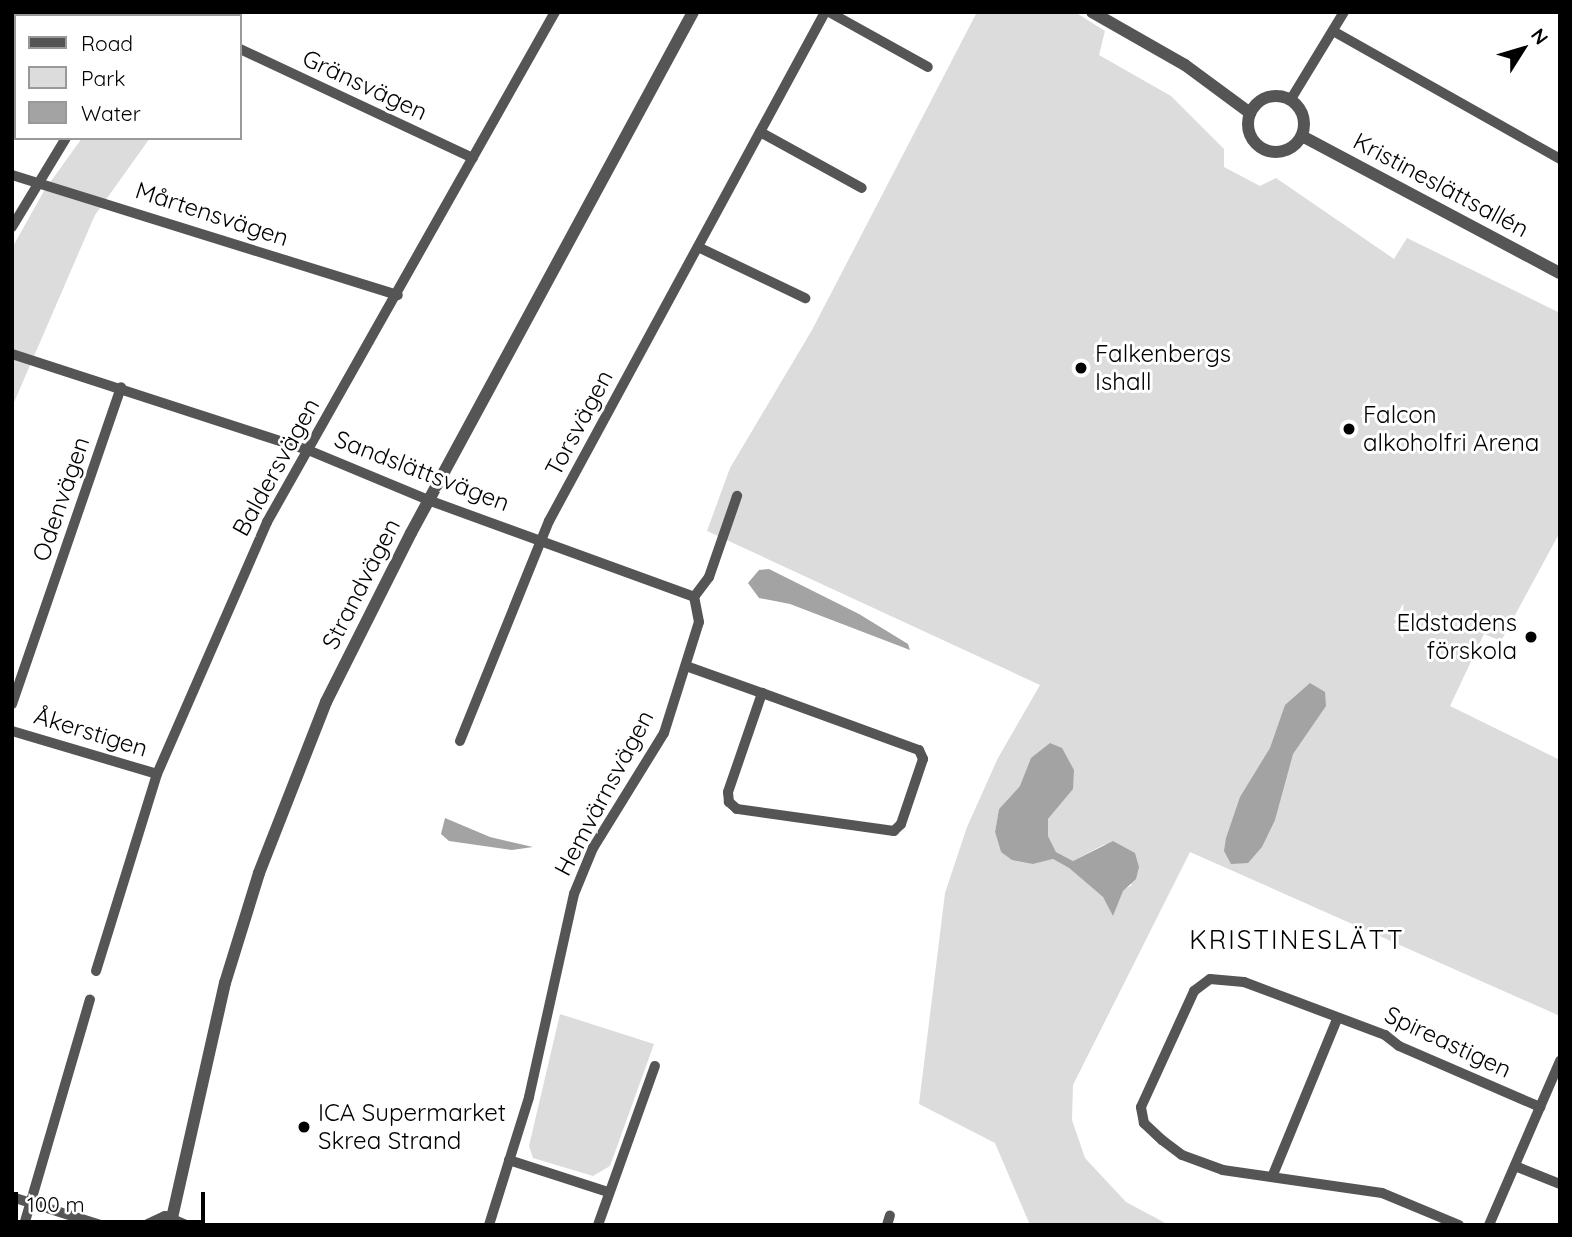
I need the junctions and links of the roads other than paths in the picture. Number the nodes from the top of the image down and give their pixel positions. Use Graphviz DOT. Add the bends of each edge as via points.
graph roads {
  1 [pos="555,12"];
  2 [pos="693,12"];
  3 [pos="827,12"];
  4 [pos="1092,12"];
  5 [pos="1329,12"];
  6 [pos="1342,15"];
  7 [pos="1333,31"];
  8 [pos="242,50"];
  9 [pos="928,67"];
  10 [pos="1291,99"];
  11 [pos="1250,113"];
  12 [pos="760,132"];
  13 [pos="1302,136"];
  14 [pos="64,140"];
  15 [pos="1560,145"];
  16 [pos="1557,157"];
  17 [pos="473,158"];
  18 [pos="12,175"];
  19 [pos="38,180"];
  20 [pos="862,188"];
  21 [pos="12,228"];
  22 [pos="698,247"];
  23 [pos="1560,273"];
  24 [pos="398,295"];
  25 [pos="805,298"];
  26 [pos="12,354"];
  27 [pos="121,387"];
  28 [pos="308,450"];
  29 [pos="737,496"];
  30 [pos="428,500"];
  31 [pos="541,539"];
  32 [pos="694,597"];
  33 [pos="685,666"];
  34 [pos="762,694"];
  35 [pos="12,704"];
  36 [pos="12,731"];
  37 [pos="460,741"];
  38 [pos="157,774"];
  39 [pos="96,971"];
  40 [pos="90,999"];
  41 [pos="1337,1020"];
  42 [pos="1560,1061"];
  43 [pos="655,1066"];
  44 [pos="1540,1107"];
  45 [pos="509,1160"];
  46 [pos="1515,1166"];
  47 [pos="1272,1177"];
  48 [pos="1560,1184"];
  49 [pos="608,1192"];
  50 [pos="12,1197"];
  51 [pos="29,1202"];
  52 [pos="172,1218"];
  53 [pos="24,1225"];
  54 [pos="101,1225"];
  55 [pos="148,1225"];
  56 [pos="184,1225"];
  57 [pos="489,1225"];
  58 [pos="598,1225"];
  59 [pos="1459,1225"];
  60 [pos="1489,1225"];
  1 -- 17 [label="street, Baldersvägen"];
  2 -- 30 [label="street, Strandvägen"];
  3 -- 9 [label="street, Torsvägen"];
  3 -- 12 [label="street, Torsvägen"];
  4 -- 11 [label="street" via="1185,65"];
  5 -- 6 [label="street"];
  6 -- 7 [label="street"];
  7 -- 10 [label="street"];
  7 -- 16 [label="street"];
  8 -- 17 [label="street, Gränsvägen"];
  10 -- 11 [label="street" via="1265,98"];
  10 -- 13 [label="street" via="1304,115"];
  11 -- 13 [label="street" via="1251,136 1265,150 1286,150"];
  12 -- 20 [label="street"];
  12 -- 22 [label="street, Torsvägen"];
  13 -- 23 [label="street, Kristineslättsallén"];
  14 -- 19 [label="street"];
  15 -- 16 [label="street"];
  17 -- 24 [label="street, Baldersvägen"];
  18 -- 19 [label="street, Mårtensvägen"];
  19 -- 21 [label="street"];
  19 -- 24 [label="street, Mårtensvägen"];
  22 -- 25 [label="street"];
  22 -- 31 [label="street, Torsvägen"];
  24 -- 28 [label="street, Baldersvägen"];
  26 -- 27 [label="street, Sandslättsvägen"];
  27 -- 28 [label="street, Sandslättsvägen"];
  27 -- 35 [label="street, Odenvägen"];
  28 -- 30 [label="street, Sandslättsvägen"];
  28 -- 38 [label="street, Baldersvägen" via="267,522"];
  29 -- 32 [label="street" via="709,577"];
  30 -- 31 [label="street, Sandslättsvägen"];
  30 -- 52 [label="street, Strandvägen" via="326,702 259,873 211,1039"];
  31 -- 32 [label="street, Sandslättsvägen"];
  31 -- 37 [label="street, Torsvägen"];
  32 -- 33 [label="street, Hemvärnsvägen" via="699,622"];
  33 -- 34 [label="street"];
  33 -- 45 [label="street, Hemvärnsvägen" via="656,751 593,848 574,894 529,1097"];
  34 -- 34 [label="street" via="919,750 923,760 901,824 894,831 737,809 729,802 728,792"];
  36 -- 38 [label="street, Åkerstigen"];
  38 -- 39 [label="street, Baldersvägen"];
  40 -- 51 [label="street"];
  41 -- 44 [label="street, Spireastigen" via="1385,1035 1399,1046"];
  41 -- 47 [label="street"];
  41 -- 47 [label="street, Spireastigen" via="1244,982 1203,982 1189,1000 1141,1107 1147,1126 1182,1155 1223,1170"];
  42 -- 44 [label="street"];
  43 -- 49 [label="street"];
  44 -- 46 [label="street"];
  45 -- 49 [label="street"];
  45 -- 57 [label="street, Hemvärnsvägen"];
  46 -- 48 [label="street"];
  46 -- 60 [label="street"];
  47 -- 59 [label="street" via="1382,1193"];
  49 -- 58 [label="street"];
  50 -- 51 [label="street"];
  51 -- 53 [label="street"];
  51 -- 54 [label="street"];
  52 -- 55 [label="street"];
  52 -- 56 [label="street"];
}
